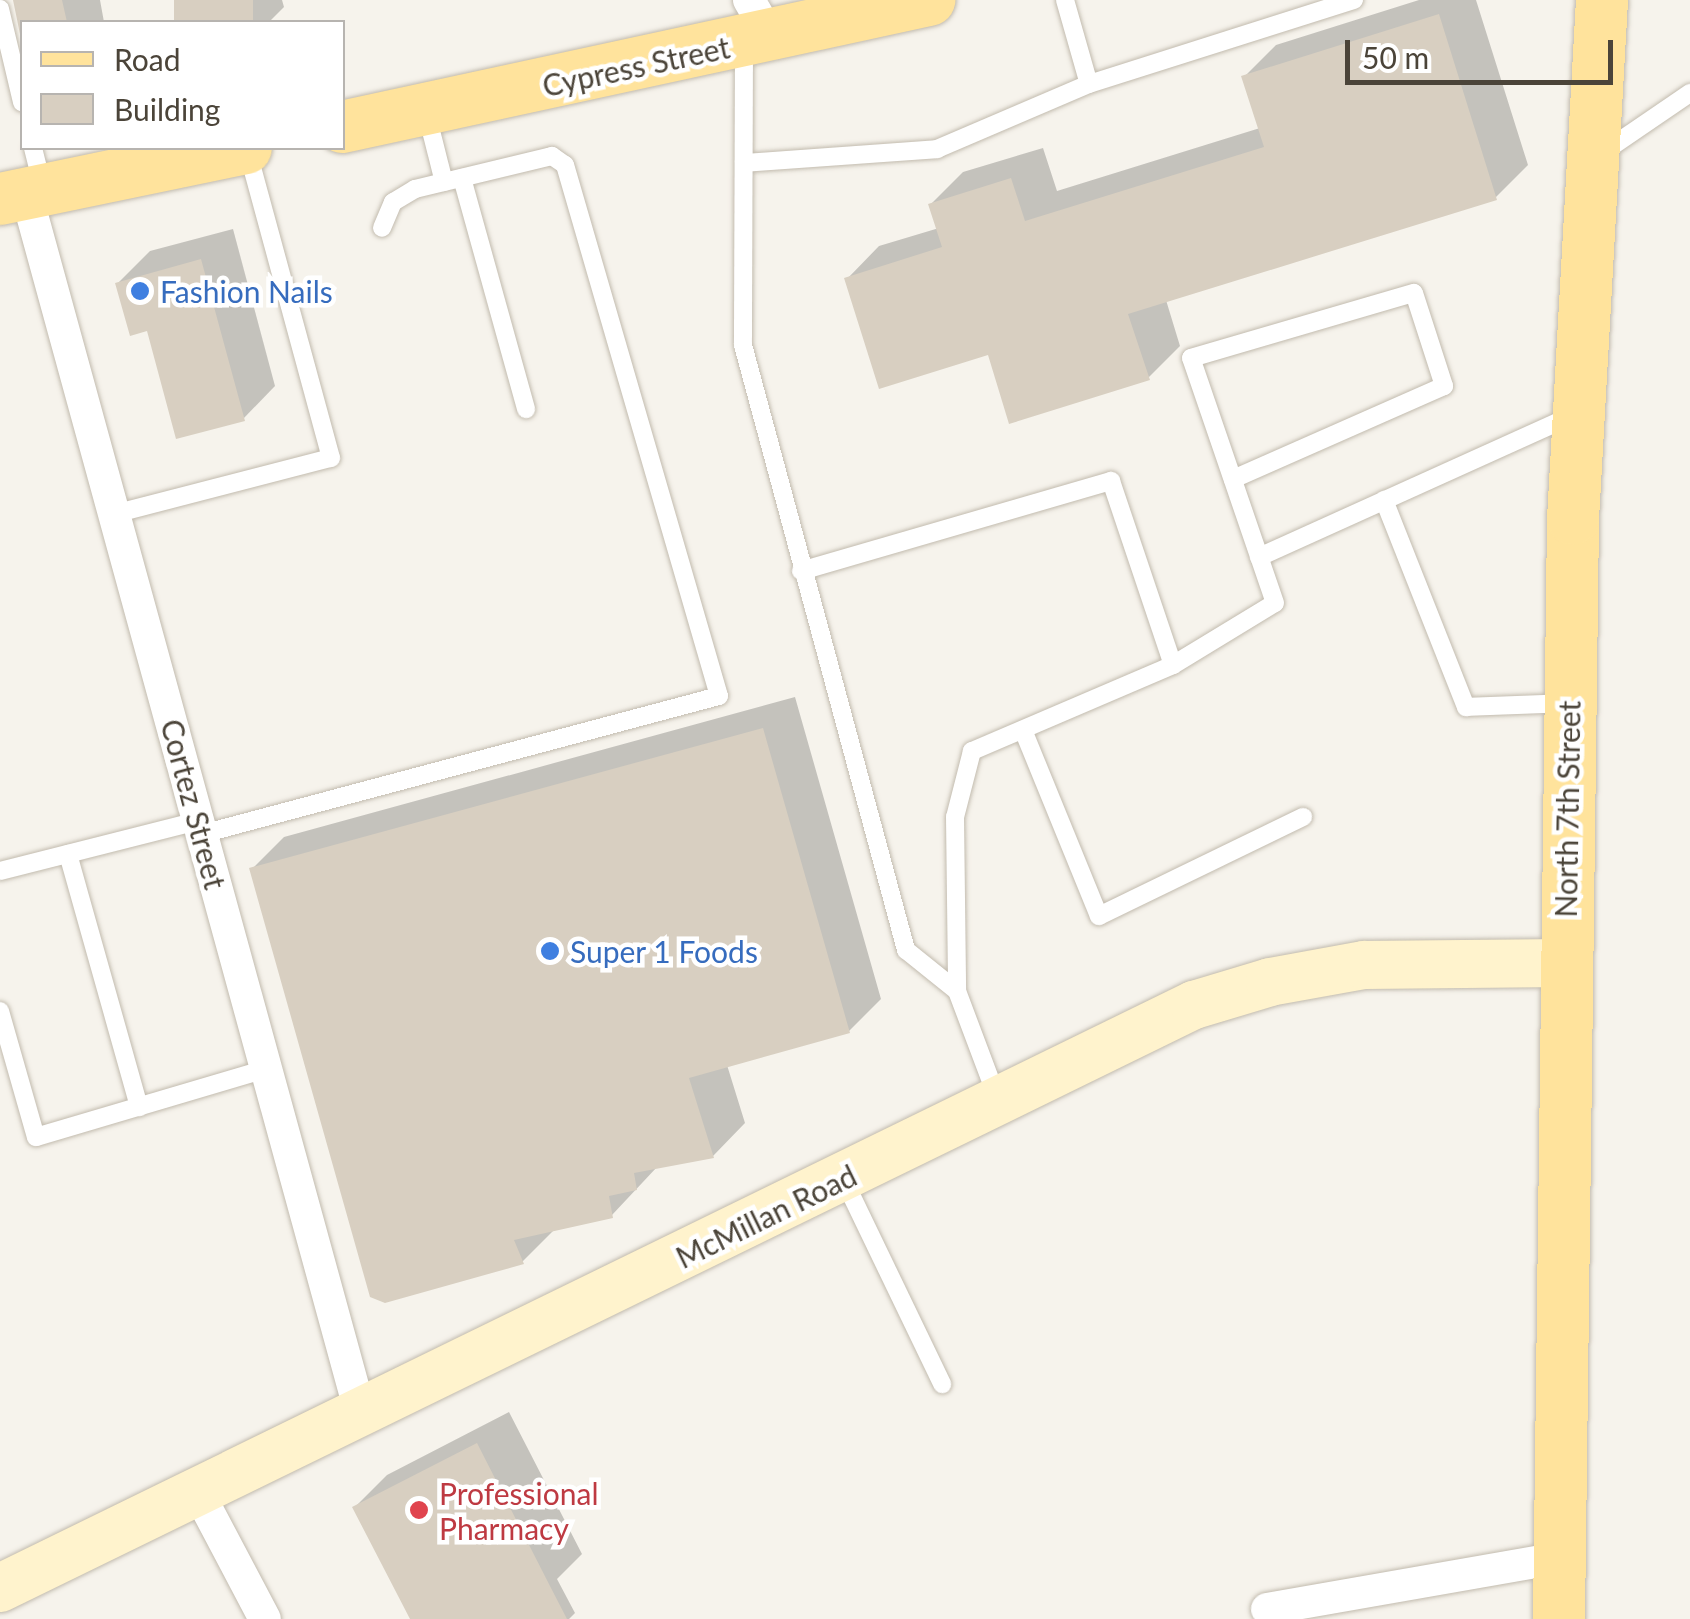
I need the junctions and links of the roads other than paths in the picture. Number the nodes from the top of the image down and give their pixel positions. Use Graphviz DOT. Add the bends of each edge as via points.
graph roads {
  1 [pos="928,0"];
  2 [pos="1065,0"];
  3 [pos="1354,0"];
  4 [pos="1602,0"];
  5 [pos="0,9"];
  6 [pos="754,27"];
  7 [pos="1089,84"];
  8 [pos="1690,92"];
  9 [pos="20,94"];
  10 [pos="426,110"];
  11 [pos="345,126"];
  12 [pos="233,150"];
  13 [pos="247,150"];
  14 [pos="1594,159"];
  15 [pos="744,163"];
  16 [pos="453,180"];
  17 [pos="26,182"];
  18 [pos="382,228"];
  19 [pos="526,409"];
  20 [pos="1579,412"];
  21 [pos="1232,479"];
  22 [pos="1384,500"];
  23 [pos="114,514"];
  24 [pos="1259,557"];
  25 [pos="801,571"];
  26 [pos="1173,665"];
  27 [pos="1569,703"];
  28 [pos="1023,730"];
  29 [pos="1303,817"];
  30 [pos="200,828"];
  31 [pos="68,854"];
  32 [pos="0,871"];
  33 [pos="1564,963"];
  34 [pos="956,991"];
  35 [pos="0,1011"];
  36 [pos="266,1069"];
  37 [pos="999,1102"];
  38 [pos="139,1107"];
  39 [pos="842,1178"];
  40 [pos="942,1384"];
  41 [pos="361,1415"];
  42 [pos="199,1494"];
  43 [pos="1559,1558"];
  44 [pos="0,1588"];
  45 [pos="1267,1609"];
  46 [pos="265,1619"];
  47 [pos="1559,1619"];
  1 -- 6 [label="main road, Cypress Street"];
  2 -- 7 [label="lane"];
  3 -- 7 [label="lane"];
  4 -- 14 [label="main road, North 7th Street"];
  5 -- 9 [label="lane"];
  6 -- 10 [label="main road, Cypress Street"];
  6 -- 15 [label="lane"];
  7 -- 15 [label="lane" via="937,149"];
  8 -- 14 [label="lane"];
  10 -- 11 [label="main road, Cypress Street"];
  10 -- 16 [label="lane"];
  12 -- 17 [label="main road"];
  13 -- 23 [label="lane" via="331,458"];
  14 -- 20 [label="main road, North 7th Street"];
  15 -- 25 [label="lane" via="743,345"];
  16 -- 18 [label="lane" via="394,202"];
  16 -- 19 [label="lane"];
  16 -- 30 [label="lane" via="552,156 565,165 719,696"];
  17 -- 23 [label="street, Cortez Street"];
  20 -- 22 [label="lane"];
  20 -- 27 [label="main road, North 7th Street"];
  21 -- 21 [label="lane" via="1191,358 1414,293 1444,386"];
  21 -- 24 [label="lane"];
  22 -- 24 [label="lane"];
  22 -- 27 [label="lane" via="1466,707"];
  23 -- 30 [label="street, Cortez Street"];
  24 -- 26 [label="lane" via="1275,603"];
  25 -- 26 [label="lane" via="1111,481"];
  25 -- 34 [label="lane" via="906,950"];
  26 -- 28 [label="lane"];
  27 -- 33 [label="main road, North 7th Street"];
  28 -- 29 [label="lane" via="1099,916"];
  28 -- 34 [label="lane" via="972,751 955,817"];
  30 -- 31 [label="lane"];
  30 -- 36 [label="street, Cortez Street"];
  31 -- 32 [label="lane"];
  31 -- 38 [label="lane"];
  33 -- 37 [label="street, McMillan Road" via="1364,965 1270,982 1194,1005"];
  33 -- 43 [label="main road, North 7th Street"];
  34 -- 37 [label="lane"];
  35 -- 38 [label="lane" via="36,1137"];
  36 -- 38 [label="lane"];
  36 -- 41 [label="street, Cortez Street"];
  37 -- 39 [label="street, McMillan Road"];
  39 -- 40 [label="lane"];
  39 -- 41 [label="street, McMillan Road"];
  41 -- 42 [label="street, McMillan Road"];
  42 -- 44 [label="street, McMillan Road"];
  42 -- 46 [label="street"];
  43 -- 45 [label="street"];
  43 -- 47 [label="main road, North 7th Street"];
}
